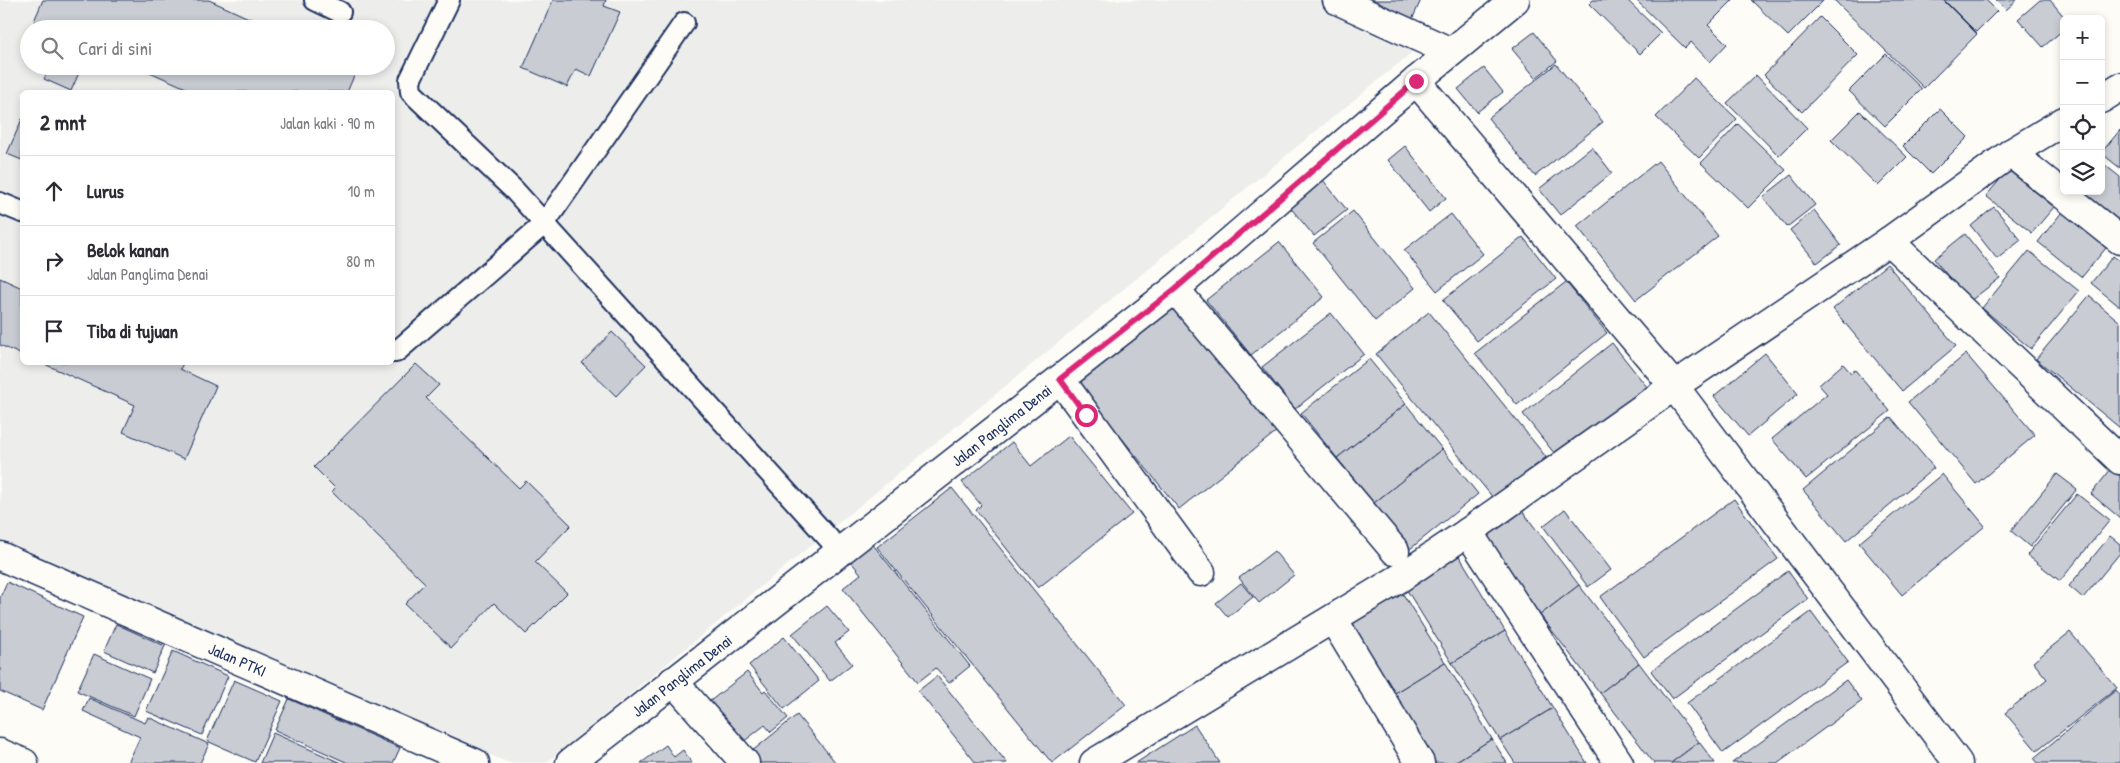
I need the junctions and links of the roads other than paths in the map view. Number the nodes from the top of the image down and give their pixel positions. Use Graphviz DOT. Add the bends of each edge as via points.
graph roads {
  1 [pos="316,0"];
  2 [pos="449,0"];
  3 [pos="1337,0"];
  4 [pos="1515,0"];
  5 [pos="340,12"];
  6 [pos="684,23"];
  7 [pos="1451,52"];
  8 [pos="1416,81"];
  9 [pos="2120,87"];
  10 [pos="2105,96"];
  11 [pos="2060,123"];
  12 [pos="2011,153"];
  13 [pos="0,203"];
  14 [pos="20,211"];
  15 [pos="544,224"];
  16 [pos="2120,240"];
  17 [pos="1889,241"];
  18 [pos="1175,289"];
  19 [pos="395,352"];
  20 [pos="1060,379"];
  21 [pos="1674,386"];
  22 [pos="2120,460"];
  23 [pos="1468,532"];
  24 [pos="840,551"];
  25 [pos="1395,551"];
  26 [pos="0,556"];
  27 [pos="1201,572"];
  28 [pos="1332,619"];
  29 [pos="673,681"];
  30 [pos="0,753"];
  31 [pos="24,763"];
  32 [pos="475,763"];
  33 [pos="570,763"];
  34 [pos="745,763"];
  35 [pos="1094,763"];
  36 [pos="1420,763"];
  37 [pos="1619,763"];
  38 [pos="1958,763"];
  1 -- 5 [label="lane"];
  2 -- 15 [label="lane" via="410,80 411,92 514,190"];
  3 -- 7 [label="street"];
  4 -- 7 [label="street, Jalan Panglima Denai"];
  6 -- 15 [label="lane"];
  7 -- 8 [label="street, Jalan Panglima Denai"];
  8 -- 18 [label="street, Jalan Panglima Denai"];
  8 -- 21 [label="street"];
  9 -- 10 [label="street"];
  11 -- 12 [label="street"];
  12 -- 16 [label="street"];
  12 -- 17 [label="street"];
  13 -- 14 [label="lane"];
  15 -- 19 [label="lane"];
  15 -- 24 [label="lane"];
  17 -- 21 [label="street"];
  17 -- 22 [label="street"];
  18 -- 20 [label="street, Jalan Panglima Denai"];
  18 -- 25 [label="street"];
  20 -- 24 [label="street, Jalan Panglima Denai"];
  20 -- 27 [label="street"];
  21 -- 23 [label="street"];
  21 -- 38 [label="street"];
  23 -- 28 [label="street"];
  23 -- 37 [label="street"];
  24 -- 29 [label="street, Jalan Panglima Denai"];
  26 -- 32 [label="street, Jalan PTKI"];
  28 -- 35 [label="street"];
  28 -- 36 [label="street"];
  29 -- 33 [label="street, Jalan Panglima Denai"];
  29 -- 34 [label="street"];
  30 -- 31 [label="street"];
}
